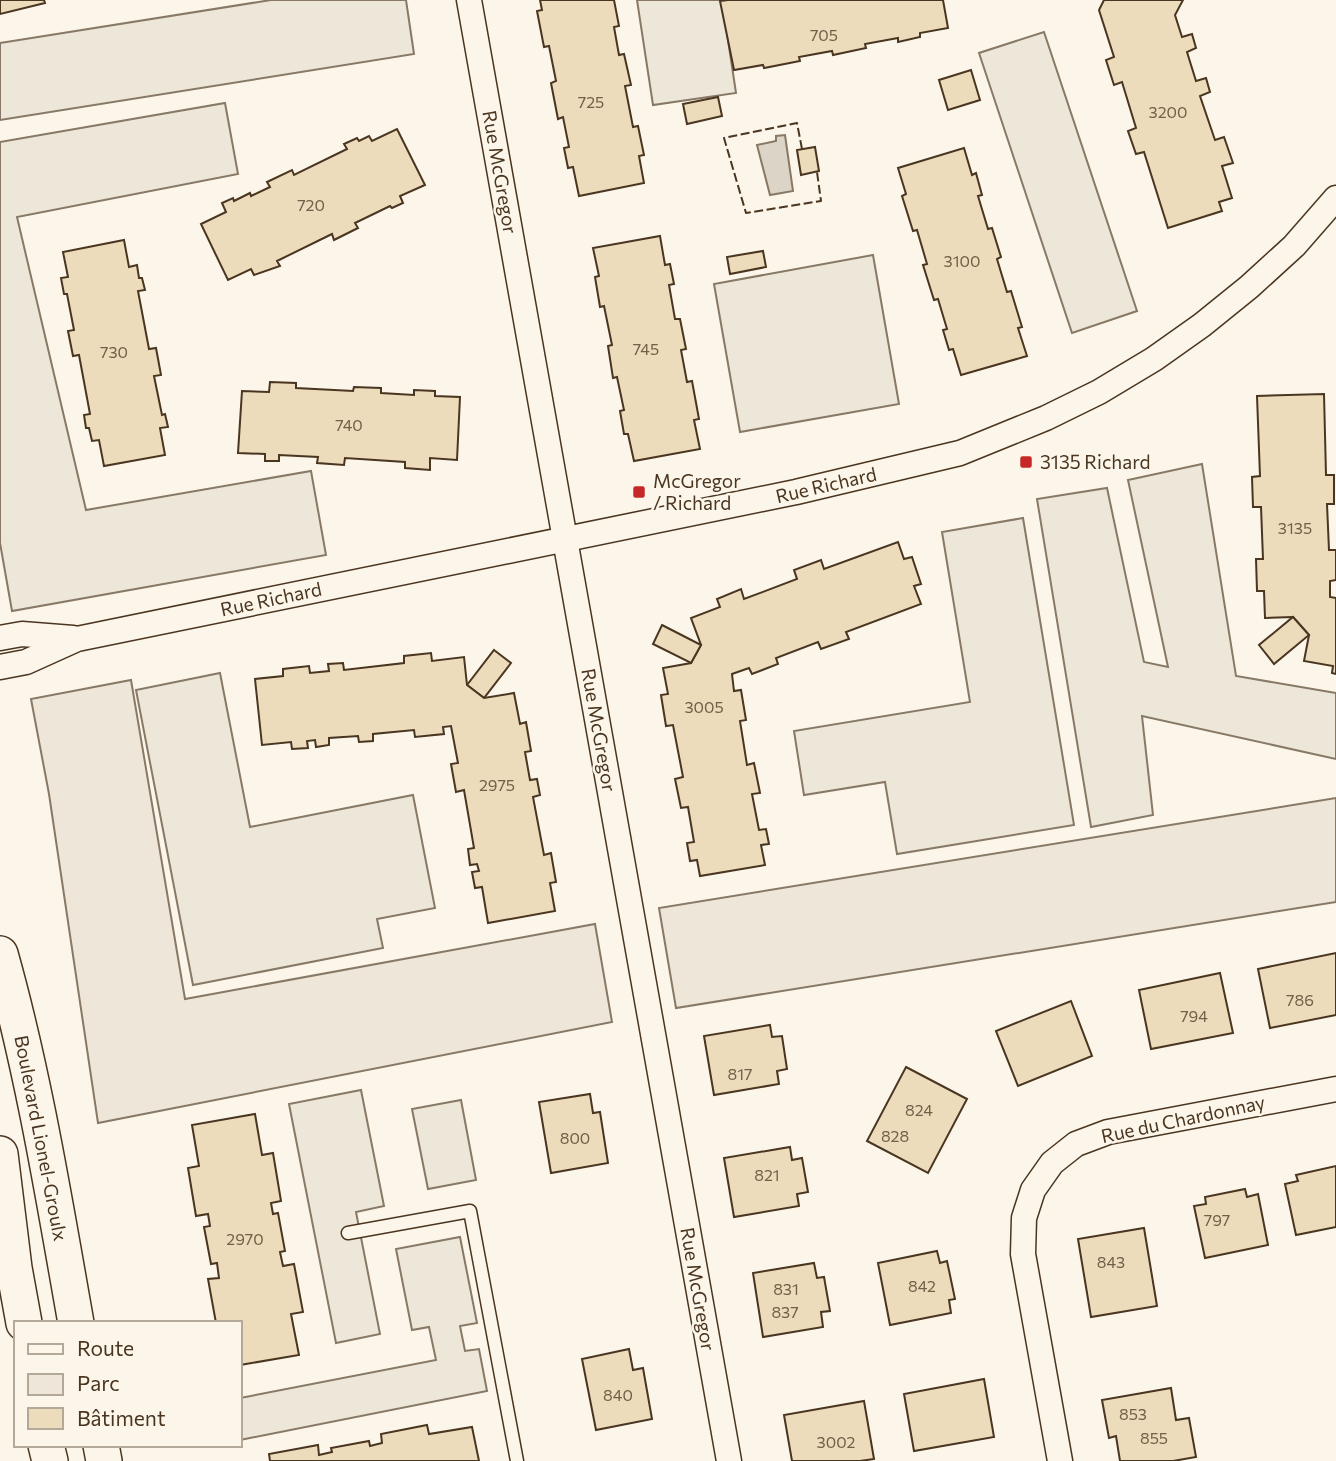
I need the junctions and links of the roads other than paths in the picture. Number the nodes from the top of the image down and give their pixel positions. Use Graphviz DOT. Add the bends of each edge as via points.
graph roads {
  1 [pos="469,0"];
  2 [pos="1336,198"];
  3 [pos="565,538"];
  4 [pos="0,638"];
  5 [pos="77,639"];
  6 [pos="0,667"];
  7 [pos="0,954"];
  8 [pos="1336,1089"];
  9 [pos="0,1154"];
  10 [pos="348,1233"];
  11 [pos="7,1269"];
  12 [pos="23,1321"];
  13 [pos="76,1321"];
  14 [pos="517,1461"];
  15 [pos="729,1461"];
  16 [pos="1060,1461"];
  1 -- 3 [label="street, Rue McGregor"];
  2 -- 3 [label="street, Rue Richard" via="1294,246 1202,325 1099,393 1046,418 960,453"];
  3 -- 5 [label="street, Rue Richard"];
  3 -- 15 [label="street, Rue McGregor"];
  4 -- 5 [label="street, Rue Richard" via="22,634"];
  5 -- 6 [label="street, Rue Richard" via="26,662"];
  7 -- 13 [label="main road, Boulevard Lionel-Groulx" via="28,1067"];
  8 -- 16 [label="street, Rue du Chardonnay" via="1108,1132 1076,1144 1052,1163 1033,1190 1024,1218 1023,1254"];
  9 -- 11 [label="main road"];
  10 -- 14 [label="lane" via="470,1211"];
  11 -- 12 [label="main road"];
}
